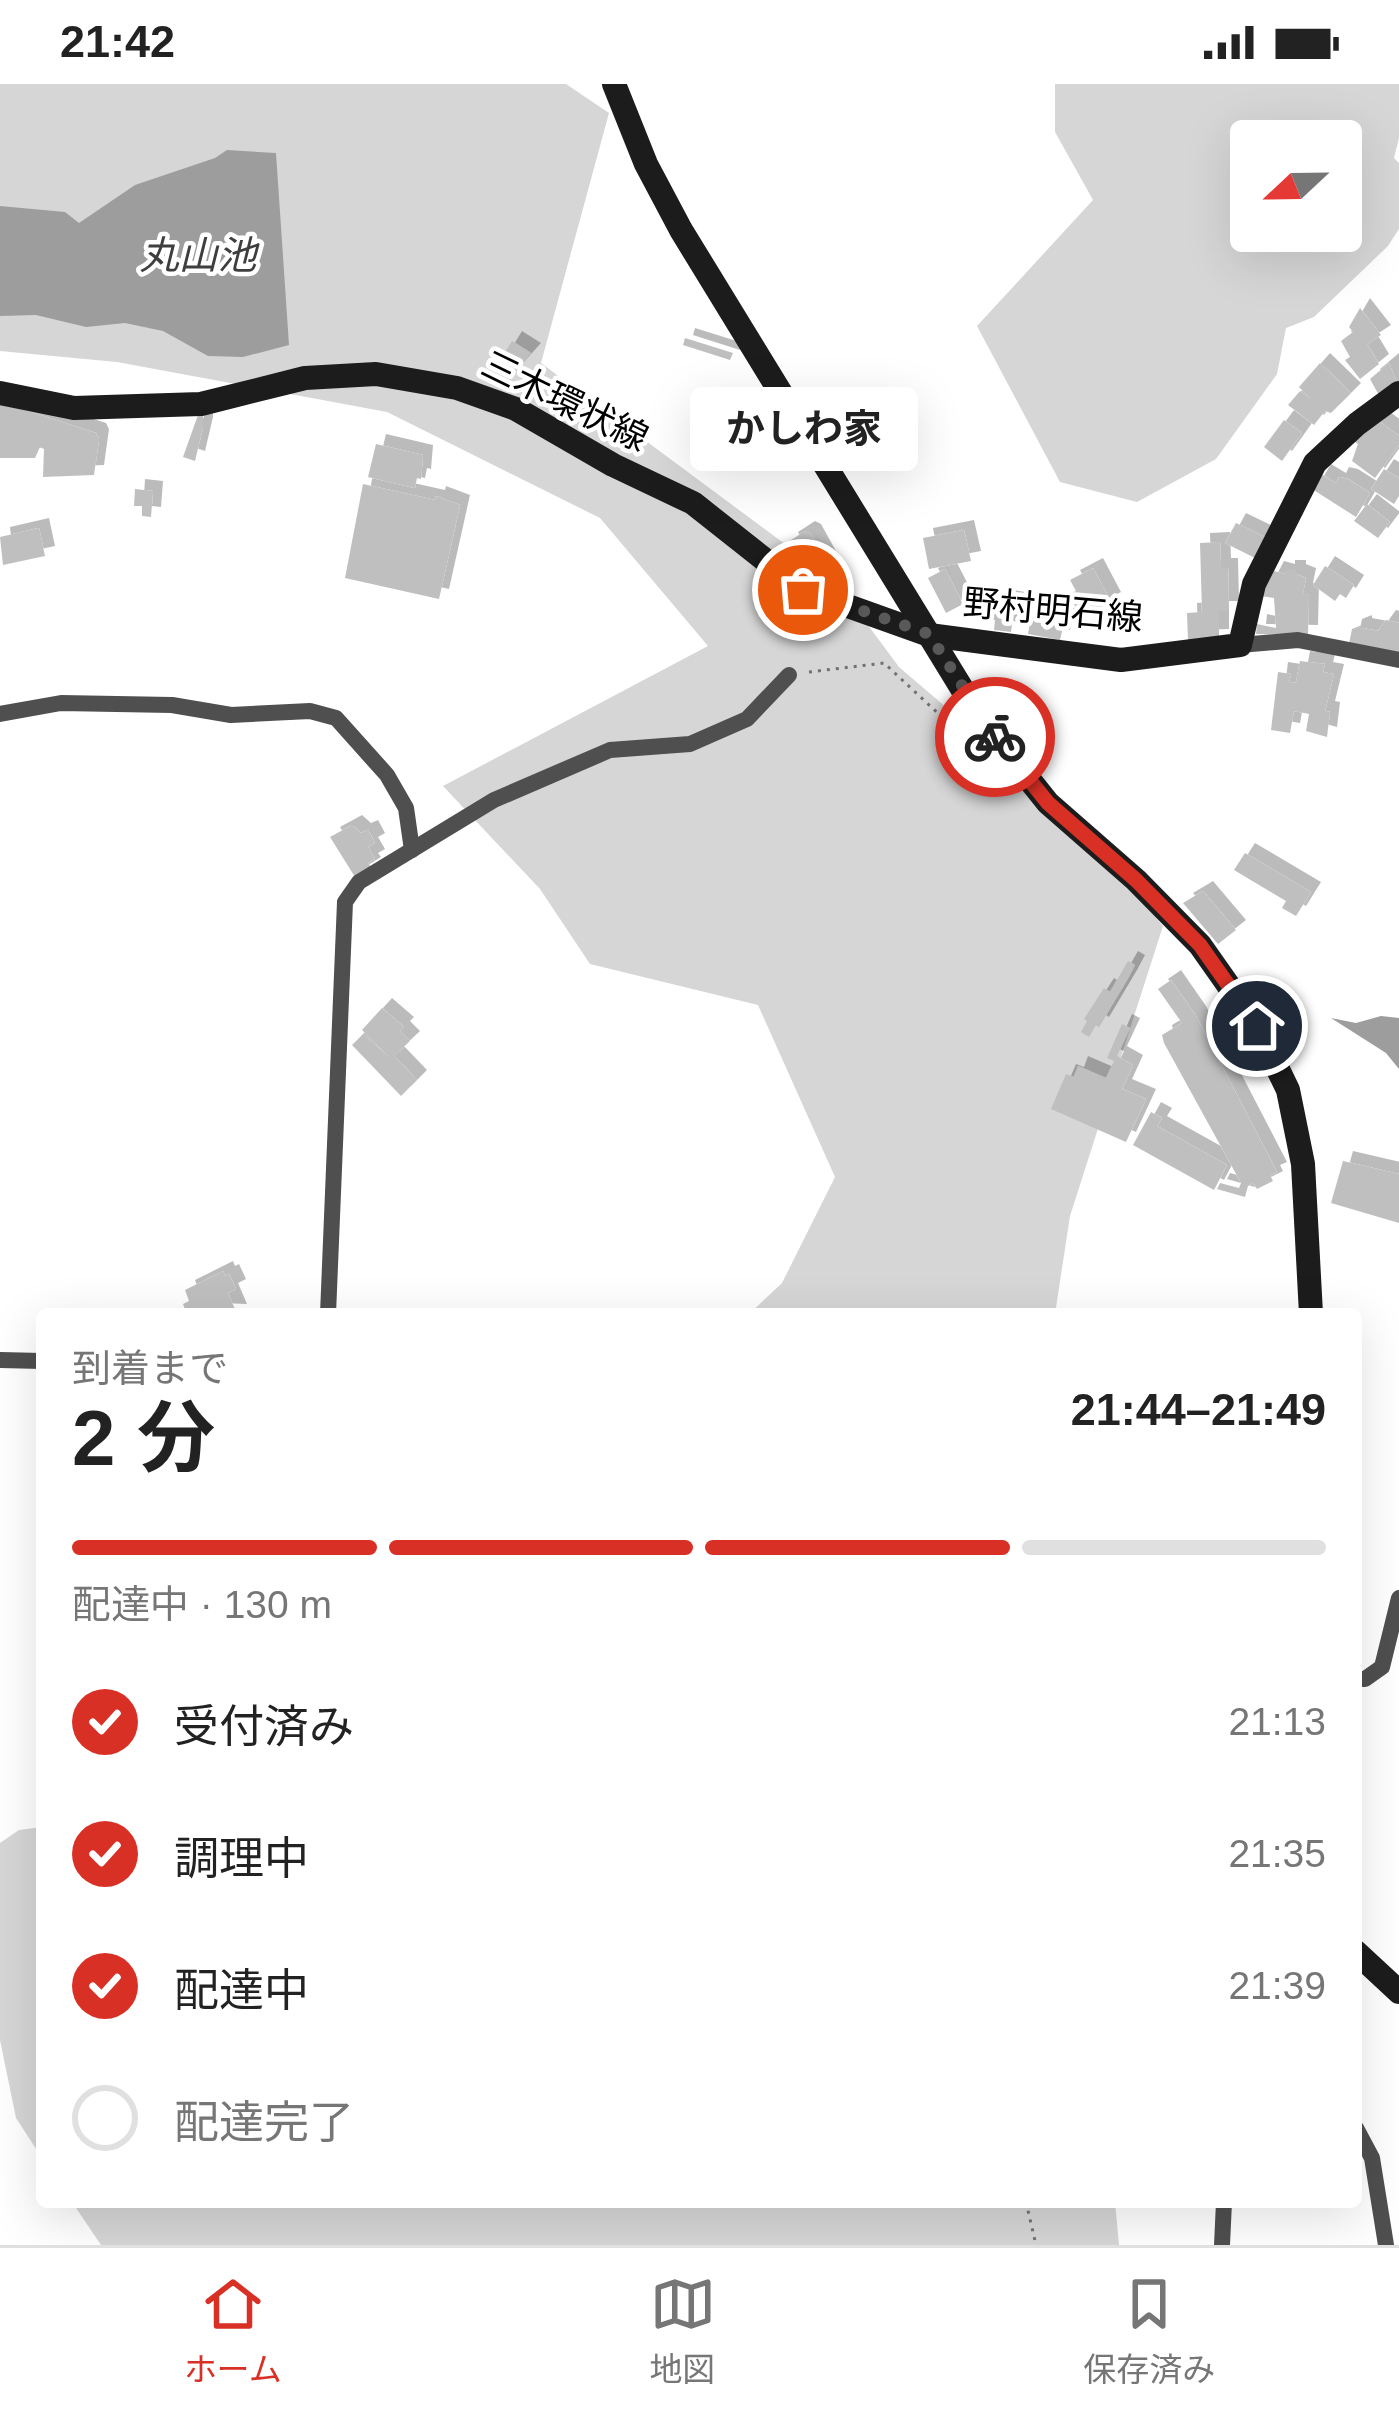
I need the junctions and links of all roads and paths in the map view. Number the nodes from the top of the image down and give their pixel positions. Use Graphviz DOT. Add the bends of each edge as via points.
graph roads {
  1 [pos="614,84"];
  2 [pos="0,393"];
  3 [pos="1399,393"];
  4 [pos="929,634"];
  5 [pos="1240,645"];
  6 [pos="1399,661"];
  7 [pos="789,675"];
  8 [pos="0,714"];
  9 [pos="997,739"];
  10 [pos="412,850"];
  11 [pos="328,1308"];
  12 [pos="1311,1308"];
  13 [pos="0,1360"];
  14 [pos="36,1361"];
  15 [pos="1399,1598"];
  16 [pos="1362,1679"];
  17 [pos="1362,1958"];
  18 [pos="1399,1992"];
  19 [pos="1362,2139"];
  20 [pos="1027,2208"];
  21 [pos="1224,2208"];
  22 [pos="1036,2245"];
  23 [pos="1222,2245"];
  24 [pos="1386,2245"];
  1 -- 4 [label="main road" via="681,230"];
  2 -- 4 [label="main road, 三木環状線" via="74,408 201,404 305,378 376,374 457,388 516,409 693,503 803,590"];
  3 -- 5 [label="main road" via="1315,463 1254,584"];
  4 -- 5 [label="main road, 野村明石線" via="1120,660"];
  4 -- 9 [label="main road, 野村明石線"];
  5 -- 6 [label="street" via="1298,640"];
  7 -- 9 [label="path" via="884,663 970,744"];
  7 -- 10 [label="street" via="747,719 690,744 610,750 494,800"];
  8 -- 10 [label="street" via="62,703 336,718 387,775 406,808"];
  9 -- 12 [label="main road, 野村明石線" via="1048,803 1200,945 1257,1026 1288,1090 1304,1164"];
  10 -- 11 [label="street" via="358,882 345,902"];
  13 -- 14 [label="street"];
  15 -- 16 [label="street" via="1382,1666"];
  17 -- 18 [label="main road"];
  19 -- 24 [label="street"];
  20 -- 22 [label="path"];
  21 -- 23 [label="street"];
}
